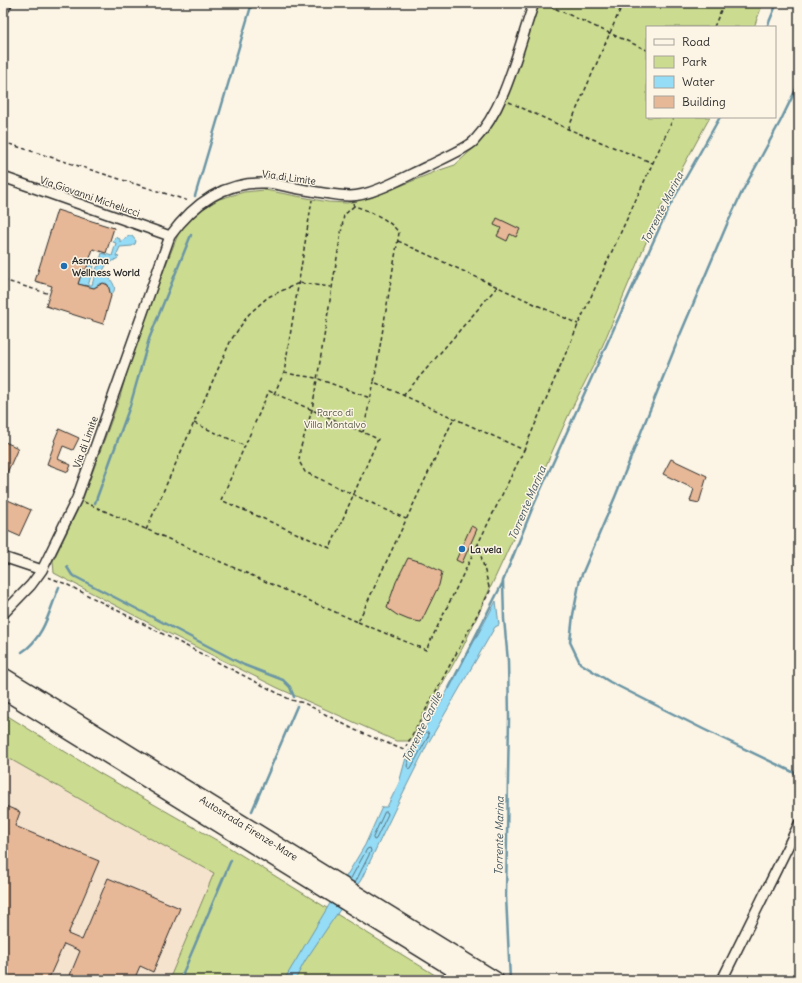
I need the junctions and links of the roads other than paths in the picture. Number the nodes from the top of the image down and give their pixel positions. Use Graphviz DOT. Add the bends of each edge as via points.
graph roads {
  1 [pos="5,3"];
  2 [pos="534,3"];
  3 [pos="3,7"];
  4 [pos="3,177"];
  5 [pos="170,236"];
  6 [pos="3,557"];
  7 [pos="42,570"];
  8 [pos="3,614"];
  9 [pos="3,676"];
  10 [pos="3,690"];
  11 [pos="799,824"];
  12 [pos="483,978"];
  13 [pos="722,980"];
  1 -- 3 [label="main road"];
  2 -- 5 [label="street, Via di Limite" via="500,98 473,142 436,163 372,192 351,196 267,183 243,184 217,192 196,206"];
  4 -- 5 [label="street, Via Giovanni Michelucci"];
  5 -- 7 [label="street, Via di Limite" via="76,498"];
  6 -- 7 [label="street"];
  7 -- 8 [label="street, Via di Limite"];
  9 -- 12 [label="highway, Autostrada Firenze-Mare"];
  10 -- 12 [label="highway, Autostrada Firenze-Mare"];
  11 -- 13 [label="street"];
}
